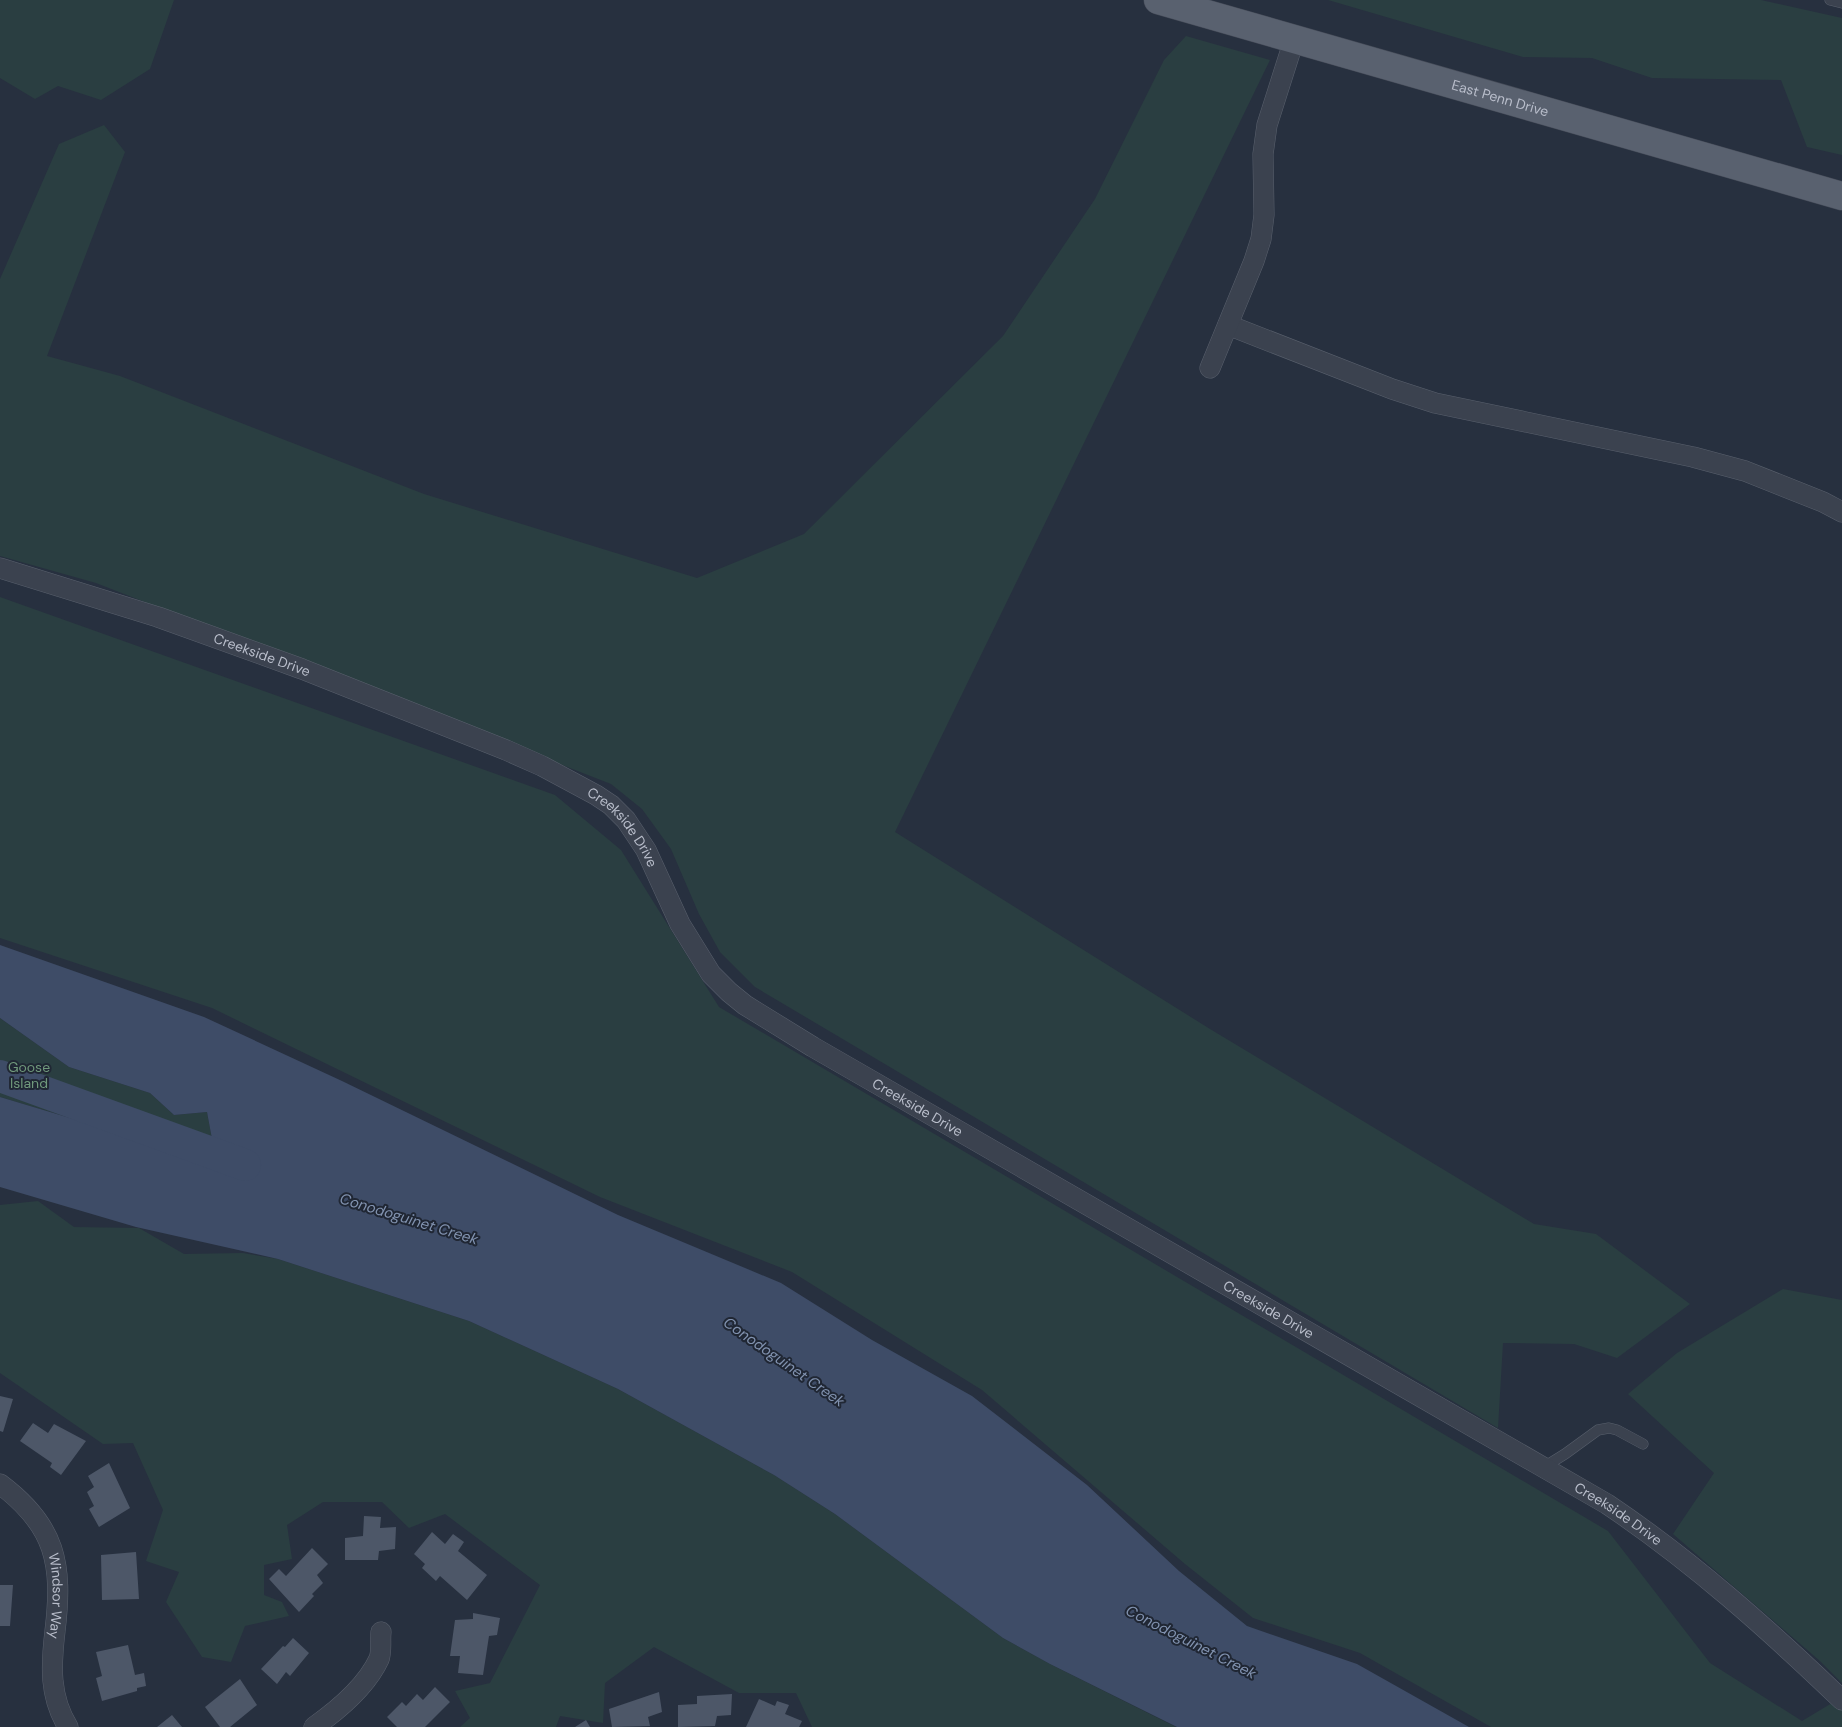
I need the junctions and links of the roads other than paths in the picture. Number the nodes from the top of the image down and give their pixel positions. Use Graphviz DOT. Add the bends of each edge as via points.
graph roads {
  1 [pos="1158,0"];
  2 [pos="1830,0"];
  3 [pos="1842,3"];
  4 [pos="1294,40"];
  5 [pos="1842,196"];
  6 [pos="1228,325"];
  7 [pos="1210,368"];
  8 [pos="1842,512"];
  9 [pos="0,568"];
  10 [pos="1643,1444"];
  11 [pos="1544,1467"];
  12 [pos="0,1484"];
  13 [pos="381,1632"];
  14 [pos="1842,1700"];
  15 [pos="68,1727"];
  16 [pos="314,1727"];
  1 -- 4 [label="main road, East Penn Drive"];
  2 -- 3 [label="lane"];
  4 -- 5 [label="main road, East Penn Drive"];
  4 -- 6 [label="street" via="1266,125 1261,239"];
  6 -- 7 [label="street"];
  6 -- 8 [label="street" via="1418,398 1745,471"];
  9 -- 11 [label="street, Creekside Drive" via="158,617 302,669 506,750 596,795 626,820 646,850 684,931 711,974 745,1005"];
  10 -- 11 [label="lane" via="1617,1430 1598,1430"];
  11 -- 14 [label="street, Creekside Drive" via="1631,1520 1687,1562"];
  12 -- 15 [label="street, Windsor Way" via="27,1506 52,1548 58,1589 52,1677 56,1700"];
  13 -- 16 [label="street" via="380,1658 364,1683"];
}
